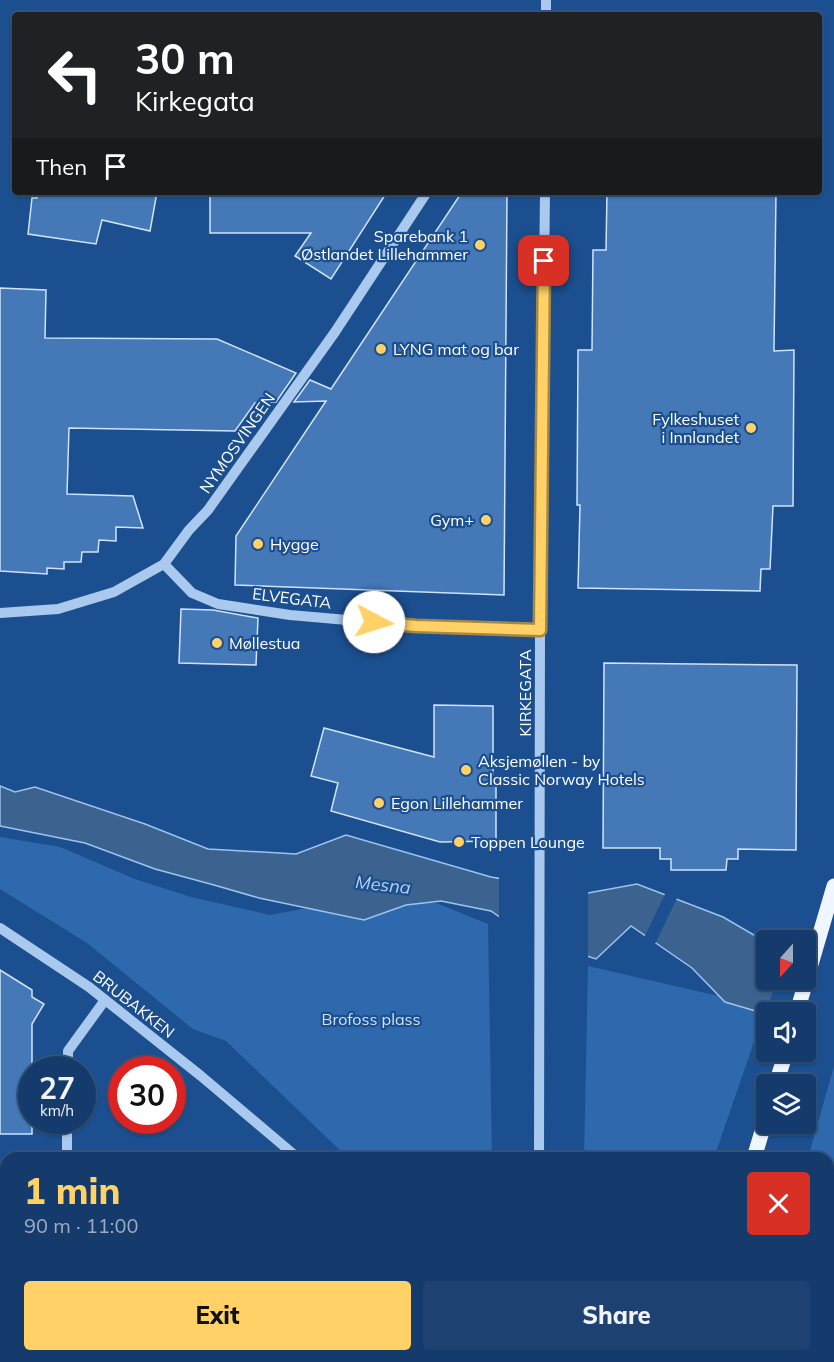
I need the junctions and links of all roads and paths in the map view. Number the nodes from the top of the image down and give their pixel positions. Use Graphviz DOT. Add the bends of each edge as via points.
graph roads {
  1 [pos="425,195"];
  2 [pos="545,195"];
  3 [pos="164,564"];
  4 [pos="0,613"];
  5 [pos="540,630"];
  6 [pos="834,886"];
  7 [pos="0,928"];
  8 [pos="105,1000"];
  9 [pos="800,1002"];
  10 [pos="68,1056"];
  11 [pos="67,1134"];
  12 [pos="762,1134"];
  13 [pos="67,1152"];
  14 [pos="291,1152"];
  15 [pos="539,1152"];
  16 [pos="756,1152"];
  1 -- 3 [label="street, NYMOSVINGEN" via="335,332 208,510"];
  2 -- 5 [label="street, KIRKEGATA"];
  3 -- 4 [label="street, NYMOSVINGEN" via="114,592 84,603 34,612"];
  3 -- 5 [label="street, ELVEGATA" via="192,593 218,604 393,624"];
  5 -- 15 [label="street, KIRKEGATA"];
  6 -- 9 [label="main road"];
  7 -- 8 [label="street, BRUBAKKEN"];
  8 -- 10 [label="street"];
  8 -- 14 [label="street, BRUBAKKEN"];
  11 -- 13 [label="street"];
  12 -- 16 [label="main road"];
}
